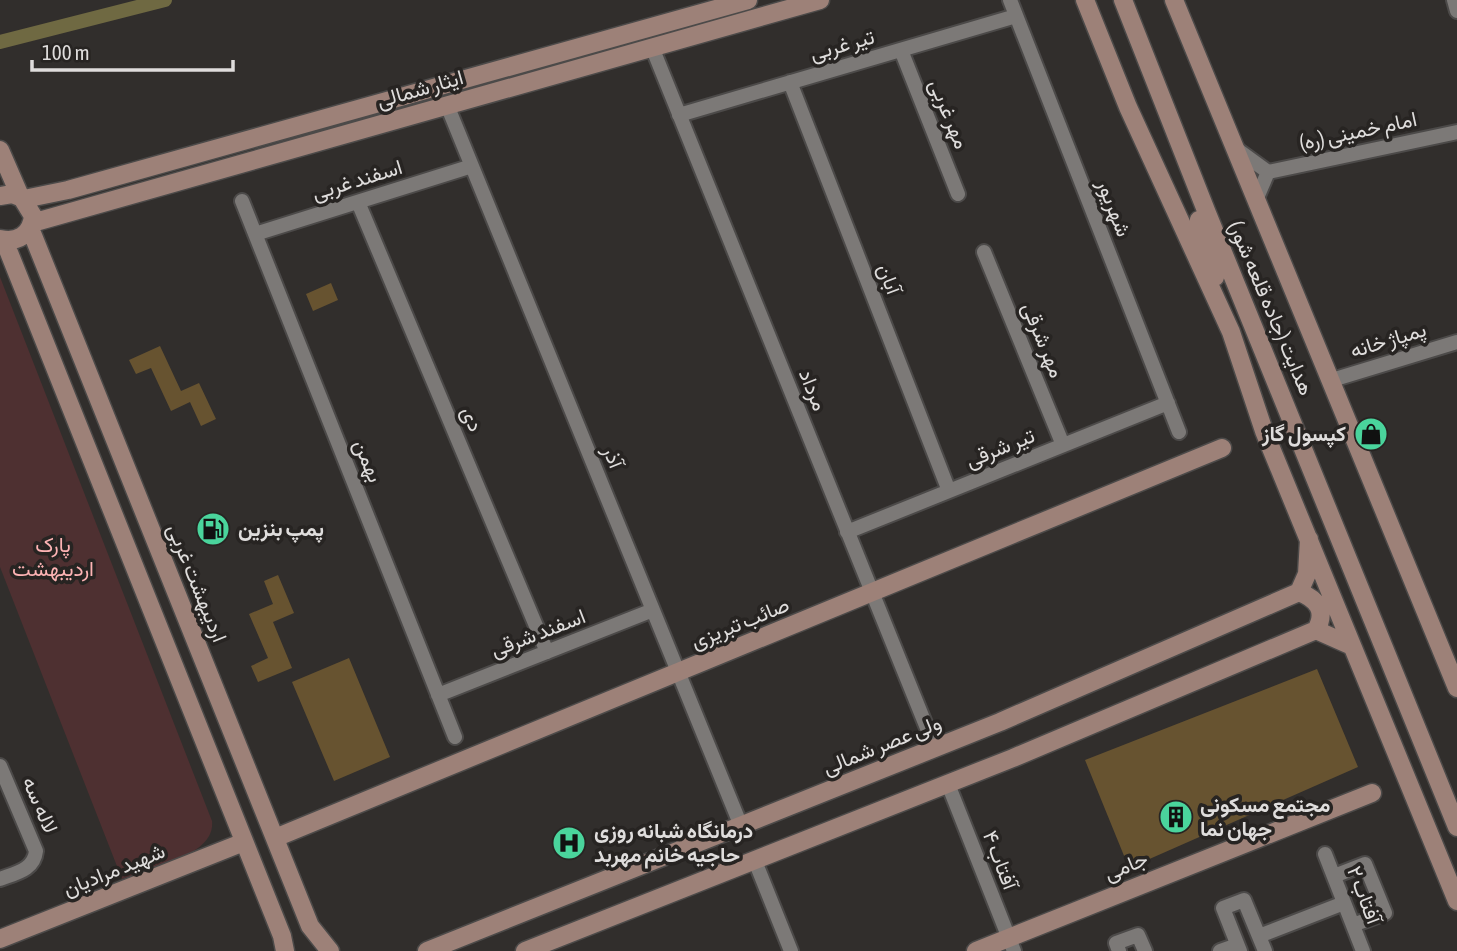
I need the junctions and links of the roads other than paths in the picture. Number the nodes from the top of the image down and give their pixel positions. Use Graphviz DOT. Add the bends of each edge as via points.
graph roads {
  1 [pos="748,0"];
  2 [pos="820,0"];
  3 [pos="1010,0"];
  4 [pos="1085,0"];
  5 [pos="1124,0"];
  6 [pos="1174,0"];
  7 [pos="1454,0"];
  8 [pos="1457,11"];
  9 [pos="1016,16"];
  10 [pos="652,47"];
  11 [pos="901,50"];
  12 [pos="548,57"];
  13 [pos="554,75"];
  14 [pos="790,82"];
  15 [pos="447,105"];
  16 [pos="1168,109"];
  17 [pos="679,115"];
  18 [pos="1457,132"];
  19 [pos="1235,148"];
  20 [pos="0,150"];
  21 [pos="471,166"];
  22 [pos="1268,172"];
  23 [pos="958,194"];
  24 [pos="0,196"];
  25 [pos="22,198"];
  26 [pos="1256,200"];
  27 [pos="242,201"];
  28 [pos="358,202"];
  29 [pos="31,225"];
  30 [pos="255,234"];
  31 [pos="2,239"];
  32 [pos="984,252"];
  33 [pos="1231,332"];
  34 [pos="1457,342"];
  35 [pos="1332,380"];
  36 [pos="1168,403"];
  37 [pos="1179,432"];
  38 [pos="1063,445"];
  39 [pos="1222,448"];
  40 [pos="949,491"];
  41 [pos="847,532"];
  42 [pos="1309,539"];
  43 [pos="1299,592"];
  44 [pos="872,593"];
  45 [pos="653,610"];
  46 [pos="1316,630"];
  47 [pos="1352,646"];
  48 [pos="547,652"];
  49 [pos="678,673"];
  50 [pos="1457,688"];
  51 [pos="438,695"];
  52 [pos="455,737"];
  53 [pos="935,748"];
  54 [pos="0,766"];
  55 [pos="948,784"];
  56 [pos="1372,793"];
  57 [pos="741,826"];
  58 [pos="1457,827"];
  59 [pos="275,838"];
  60 [pos="244,842"];
  61 [pos="1325,854"];
  62 [pos="755,860"];
  63 [pos="1334,876"];
  64 [pos="0,879"];
  65 [pos="1456,899"];
  66 [pos="1344,903"];
  67 [pos="307,920"];
  68 [pos="276,922"];
  69 [pos="1353,925"];
  70 [pos="1259,936"];
  71 [pos="0,939"];
  72 [pos="1011,944"];
  73 [pos="1238,948"];
  74 [pos="285,951"];
  75 [pos="330,951"];
  76 [pos="427,951"];
  77 [pos="525,951"];
  78 [pos="791,951"];
  79 [pos="976,951"];
  80 [pos="1119,951"];
  81 [pos="1145,951"];
  82 [pos="1220,951"];
  83 [pos="1265,951"];
  84 [pos="1363,951"];
  1 -- 12 [label="main road, ایثار شمالی"];
  2 -- 10 [label="main road, ایثار شمالی"];
  3 -- 9 [label="street, شهریور"];
  4 -- 33 [label="main road" via="1128,107"];
  5 -- 16 [label="main road, هدایت (جاده قلعه شور)"];
  6 -- 19 [label="main road, هدایت (جاده قلعه شور)"];
  7 -- 8 [label="street"];
  9 -- 11 [label="street, تیر غربی"];
  9 -- 36 [label="street, شهریور"];
  10 -- 13 [label="main road, ایثار شمالی"];
  10 -- 17 [label="street, مرداد"];
  11 -- 14 [label="street, تیر غربی"];
  11 -- 23 [label="street, مهر غربی"];
  12 -- 13 [label="main road"];
  12 -- 25 [label="main road, ایثار شمالی" via="68,190"];
  13 -- 15 [label="main road, ایثار شمالی"];
  14 -- 17 [label="street, تیر غربی"];
  14 -- 40 [label="street, آبان"];
  15 -- 21 [label="street, آذر"];
  15 -- 29 [label="main road, ایثار شمالی"];
  16 -- 33 [label="main road"];
  16 -- 58 [label="main road, هدایت (جاده قلعه شور)" via="1206,213"];
  17 -- 41 [label="street, مرداد"];
  18 -- 22 [label="street, امام خمینی (ره)"];
  19 -- 22 [label="street"];
  19 -- 26 [label="main road, هدایت (جاده قلعه شور)"];
  20 -- 25 [label="main road"];
  21 -- 28 [label="street, اسفند غربی"];
  21 -- 45 [label="street, آذر"];
  22 -- 26 [label="street"];
  24 -- 25 [label="main road, ایثار شمالی"];
  25 -- 29 [label="main road, اردیبهشت غربی" via="32,210"];
  26 -- 35 [label="main road, هدایت (جاده قلعه شور)"];
  27 -- 30 [label="street, بهمن"];
  28 -- 30 [label="street, اسفند غربی"];
  28 -- 48 [label="street, دی"];
  29 -- 31 [label="main road, ایثار شمالی" via="16,240"];
  29 -- 59 [label="main road, اردیبهشت غربی"];
  30 -- 51 [label="street, بهمن"];
  31 -- 60 [label="main road"];
  32 -- 38 [label="street, مهر شرقی"];
  33 -- 42 [label="main road" via="1255,407"];
  34 -- 35 [label="street, پمپاژ خانه"];
  35 -- 50 [label="main road, هدایت (جاده قلعه شور)"];
  36 -- 37 [label="street, شهریور"];
  36 -- 38 [label="street, تیر شرقی"];
  38 -- 40 [label="street, تیر شرقی"];
  39 -- 44 [label="main road, صائب تبریزی"];
  40 -- 41 [label="street, تیر شرقی"];
  41 -- 44 [label="street, مرداد"];
  42 -- 43 [label="main road" via="1307,574"];
  42 -- 47 [label="main road"];
  43 -- 46 [label="main road" via="1314,598 1320,608"];
  43 -- 53 [label="main road, ولی عصر شمالی"];
  44 -- 49 [label="main road, صائب تبریزی"];
  44 -- 53 [label="street, مرداد"];
  45 -- 48 [label="street, اسفند شرقی"];
  45 -- 49 [label="street, آذر"];
  46 -- 47 [label="main road"];
  46 -- 55 [label="main road"];
  47 -- 65 [label="main road"];
  48 -- 51 [label="street, اسفند شرقی"];
  49 -- 57 [label="street, آذر"];
  49 -- 59 [label="main road, صائب تبریزی"];
  51 -- 52 [label="street, بهمن"];
  53 -- 57 [label="main road, ولی عصر شمالی"];
  54 -- 64 [label="street, لاله سه" via="36,851 35,862 26,870"];
  55 -- 62 [label="main road"];
  55 -- 72 [label="street, آفتاب ۴"];
  56 -- 72 [label="main road, جامی"];
  57 -- 76 [label="main road, ولی عصر شمالی"];
  59 -- 67 [label="main road, اردیبهشت غربی"];
  60 -- 68 [label="main road"];
  60 -- 71 [label="main road, شهید مرادیان"];
  61 -- 63 [label="street, آفتاب ۲"];
  62 -- 77 [label="main road"];
  62 -- 78 [label="street"];
  63 -- 66 [label="street, آفتاب ۲"];
  63 -- 69 [label="street" via="1365,864 1385,913"];
  66 -- 69 [label="street, آفتاب ۲"];
  66 -- 70 [label="street"];
  67 -- 68 [label="main road" via="286,928"];
  67 -- 75 [label="main road, اردیبهشت غربی"];
  68 -- 74 [label="main road"];
  69 -- 84 [label="street, آفتاب ۲"];
  70 -- 73 [label="street" via="1244,900 1223,908"];
  70 -- 83 [label="street"];
  72 -- 79 [label="main road, جامی"];
  73 -- 82 [label="street"];
  80 -- 81 [label="street" via="1116,943 1138,935"];
}
